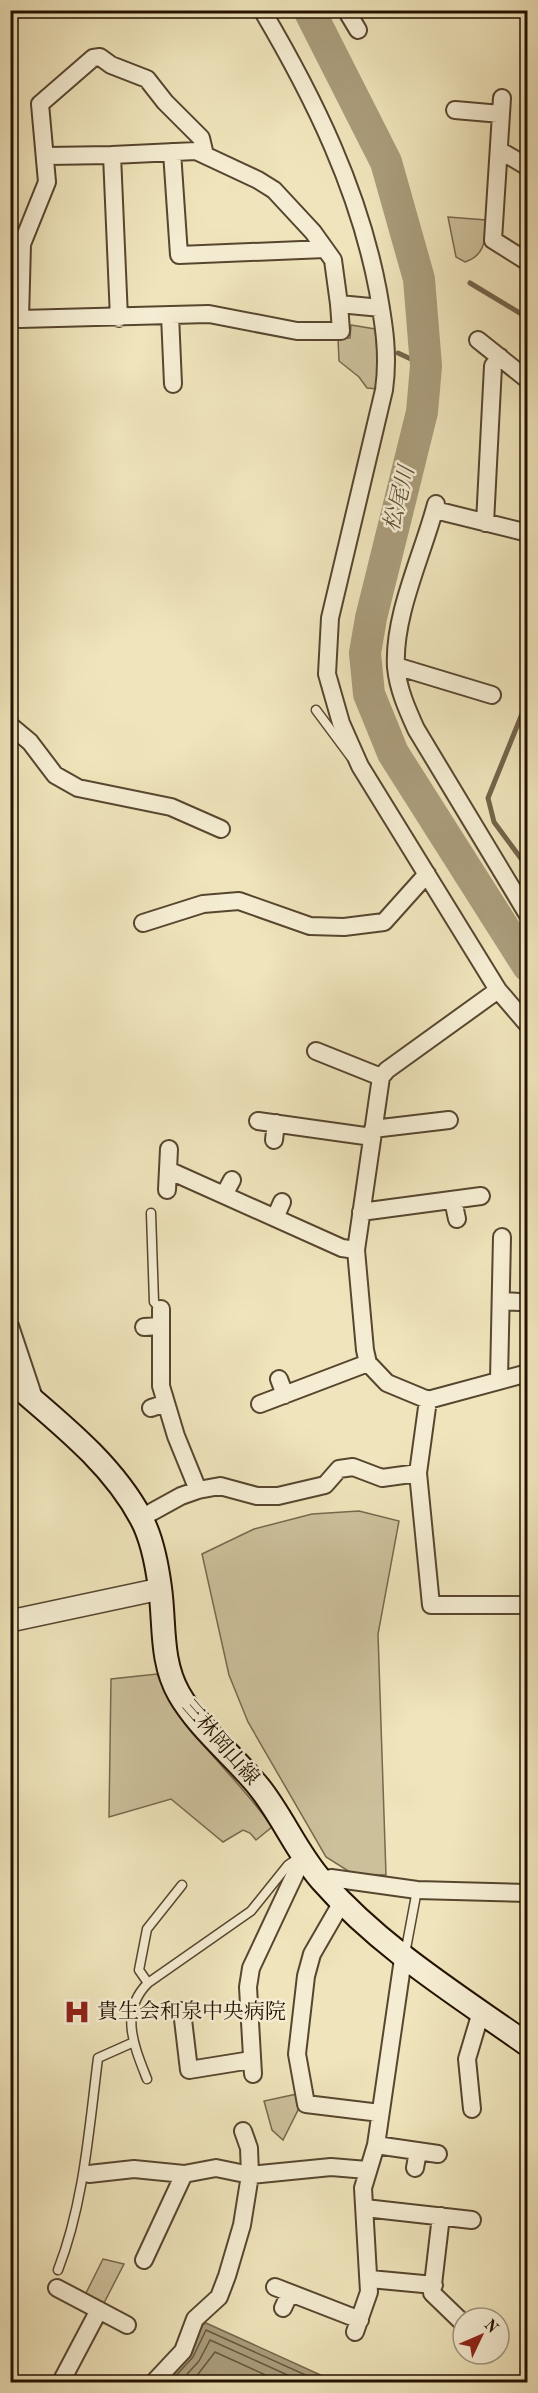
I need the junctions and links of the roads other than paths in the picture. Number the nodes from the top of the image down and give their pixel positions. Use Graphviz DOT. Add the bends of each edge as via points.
graph roads {
  1 [pos="262,10"];
  2 [pos="346,10"];
  3 [pos="358,30"];
  4 [pos="455,110"];
  5 [pos="499,150"];
  6 [pos="172,152"];
  7 [pos="112,155"];
  8 [pos="205,155"];
  9 [pos="46,156"];
  10 [pos="528,167"];
  11 [pos="325,249"];
  12 [pos="528,261"];
  13 [pos="339,304"];
  14 [pos="381,308"];
  15 [pos="170,315"];
  16 [pos="119,318"];
  17 [pos="478,340"];
  18 [pos="500,357"];
  19 [pos="528,380"];
  20 [pos="173,384"];
  21 [pos="485,523"];
  22 [pos="528,533"];
  23 [pos="396,666"];
  24 [pos="492,694"];
  25 [pos="316,710"];
  26 [pos="11,731"];
  27 [pos="360,766"];
  28 [pos="221,829"];
  29 [pos="427,874"];
  30 [pos="528,915"];
  31 [pos="143,923"];
  32 [pos="498,990"];
  33 [pos="528,1025"];
  34 [pos="316,1051"];
  35 [pos="381,1077"];
  36 [pos="449,1120"];
  37 [pos="258,1121"];
  38 [pos="276,1123"];
  39 [pos="372,1133"];
  40 [pos="274,1140"];
  41 [pos="169,1149"];
  42 [pos="168,1170"];
  43 [pos="167,1190"];
  44 [pos="481,1196"];
  45 [pos="453,1200"];
  46 [pos="361,1212"];
  47 [pos="151,1213"];
  48 [pos="457,1219"];
  49 [pos="502,1237"];
  50 [pos="356,1250"];
  51 [pos="501,1301"];
  52 [pos="520,1302"];
  53 [pos="155,1320"];
  54 [pos="10,1326"];
  55 [pos="368,1363"];
  56 [pos="528,1373"];
  57 [pos="279,1379"];
  58 [pos="499,1379"];
  59 [pos="10,1380"];
  60 [pos="285,1395"];
  61 [pos="428,1400"];
  62 [pos="35,1401"];
  63 [pos="260,1404"];
  64 [pos="418,1473"];
  65 [pos="198,1490"];
  66 [pos="141,1518"];
  67 [pos="160,1589"];
  68 [pos="528,1605"];
  69 [pos="10,1621"];
  70 [pos="304,1855"];
  71 [pos="321,1880"];
  72 [pos="182,1886"];
  73 [pos="417,1890"];
  74 [pos="528,1893"];
  75 [pos="342,1902"];
  76 [pos="403,1959"];
  77 [pos="148,1983"];
  78 [pos="182,2011"];
  79 [pos="481,2012"];
  80 [pos="134,2042"];
  81 [pos="528,2045"];
  82 [pos="147,2079"];
  83 [pos="472,2109"];
  84 [pos="380,2113"];
  85 [pos="243,2131"];
  86 [pos="376,2145"];
  87 [pos="418,2151"];
  88 [pos="438,2154"];
  89 [pos="415,2168"];
  90 [pos="367,2170"];
  91 [pos="89,2174"];
  92 [pos="183,2174"];
  93 [pos="250,2175"];
  94 [pos="365,2208"];
  95 [pos="441,2216"];
  96 [pos="472,2220"];
  97 [pos="144,2260"];
  98 [pos="58,2270"];
  99 [pos="370,2279"];
  100 [pos="434,2285"];
  101 [pos="57,2288"];
  102 [pos="283,2296"];
  103 [pos="99,2310"];
  104 [pos="451,2311"];
  105 [pos="127,2325"];
  106 [pos="61,2382"];
  107 [pos="154,2382"];
  1 -- 14 [label="street" via="320,118 344,173 359,213"];
  2 -- 3 [label="street"];
  4 -- 5 [label="street" via="502,106"];
  5 -- 10 [label="street"];
  5 -- 12 [label="street" via="493,240"];
  6 -- 7 [label="street"];
  6 -- 8 [label="street"];
  6 -- 11 [label="street" via="179,255"];
  7 -- 9 [label="street"];
  7 -- 16 [label="street"];
  8 -- 9 [label="street" via="201,138 147,79 100,57 93,58 40,104"];
  8 -- 11 [label="street" via="274,190"];
  9 -- 16 [label="street" via="46,182 22,244 20,319"];
  11 -- 13 [label="street" via="333,260"];
  13 -- 14 [label="street"];
  13 -- 15 [label="street" via="341,331 297,331 209,314"];
  14 -- 27 [label="street" via="387,355 384,390 330,618 327,674 341,723"];
  15 -- 16 [label="street"];
  15 -- 20 [label="street"];
  17 -- 18 [label="street"];
  18 -- 19 [label="street"];
  18 -- 21 [label="street" via="493,366"];
  21 -- 22 [label="street"];
  21 -- 23 [label="street" via="436,507 400,627"];
  23 -- 24 [label="street"];
  23 -- 30 [label="street" via="402,698 416,729"];
  25 -- 27 [label="lane" via="342,748"];
  26 -- 28 [label="street" via="30,742 55,775 78,788 171,807"];
  27 -- 29 [label="street"];
  29 -- 31 [label="street" via="384,922 310,926 239,901 203,904"];
  29 -- 32 [label="street"];
  32 -- 33 [label="street"];
  32 -- 35 [label="street"];
  34 -- 35 [label="street"];
  35 -- 39 [label="street"];
  36 -- 39 [label="street"];
  37 -- 38 [label="street"];
  38 -- 39 [label="street"];
  38 -- 40 [label="street"];
  39 -- 46 [label="street"];
  41 -- 42 [label="street"];
  42 -- 43 [label="street"];
  42 -- 50 [label="street" via="228,1187 278,1210 342,1248"];
  44 -- 45 [label="street"];
  45 -- 46 [label="street"];
  45 -- 48 [label="street"];
  46 -- 50 [label="street"];
  47 -- 53 [label="lane"];
  49 -- 51 [label="street"];
  50 -- 55 [label="street"];
  51 -- 52 [label="street"];
  51 -- 58 [label="street"];
  53 -- 65 [label="street" via="159,1406"];
  54 -- 62 [label="street"];
  55 -- 60 [label="street"];
  55 -- 61 [label="street" via="387,1383"];
  56 -- 58 [label="street"];
  57 -- 60 [label="street"];
  58 -- 61 [label="street"];
  59 -- 62 [label="main road, 三林岡山線"];
  60 -- 63 [label="street"];
  61 -- 64 [label="street"];
  62 -- 66 [label="main road, 三林岡山線" via="113,1477"];
  64 -- 65 [label="street" via="382,1478 353,1467 339,1469 325,1485 278,1496 257,1496 220,1486"];
  64 -- 68 [label="street" via="431,1605"];
  65 -- 66 [label="street"];
  66 -- 67 [label="main road, 三林岡山線"];
  67 -- 69 [label="street"];
  67 -- 70 [label="main road, 三林岡山線" via="163,1643 179,1694 273,1804"];
  70 -- 71 [label="main road, 三林岡山線"];
  70 -- 77 [label="lane" via="288,1865 251,1911"];
  70 -- 78 [label="street" via="251,1968 248,1987 252,2067 189,2070"];
  71 -- 73 [label="street" via="331,1878"];
  71 -- 75 [label="main road, 三林岡山線"];
  72 -- 77 [label="lane" via="147,1929 139,1970"];
  73 -- 74 [label="street"];
  73 -- 76 [label="lane"];
  75 -- 76 [label="main road, 三林岡山線"];
  75 -- 84 [label="street" via="312,1954 306,1976 297,2054 306,2104"];
  76 -- 79 [label="main road, 三林岡山線"];
  76 -- 84 [label="street"];
  77 -- 80 [label="lane" via="137,1994 131,2012"];
  79 -- 81 [label="main road, 三林岡山線"];
  79 -- 83 [label="street" via="467,2059"];
  80 -- 82 [label="lane"];
  80 -- 98 [label="lane" via="98,2058 84,2165 70,2237"];
  84 -- 86 [label="street"];
  85 -- 93 [label="street" via="249,2148"];
  86 -- 87 [label="street"];
  86 -- 90 [label="street"];
  87 -- 88 [label="street"];
  87 -- 89 [label="street"];
  90 -- 93 [label="street" via="330,2167"];
  90 -- 94 [label="street" via="363,2188"];
  91 -- 92 [label="street" via="134,2169"];
  92 -- 93 [label="street" via="216,2168"];
  92 -- 97 [label="street"];
  93 -- 107 [label="street" via="242,2225 219,2297 195,2319 183,2351"];
  94 -- 95 [label="street"];
  94 -- 99 [label="street"];
  95 -- 96 [label="street"];
  95 -- 100 [label="street"];
  99 -- 100 [label="street"];
  99 -- 102 [label="street" via="358,2326"];
  100 -- 104 [label="street" via="432,2293"];
  101 -- 103 [label="street"];
  103 -- 105 [label="street"];
  103 -- 106 [label="street"];
}
